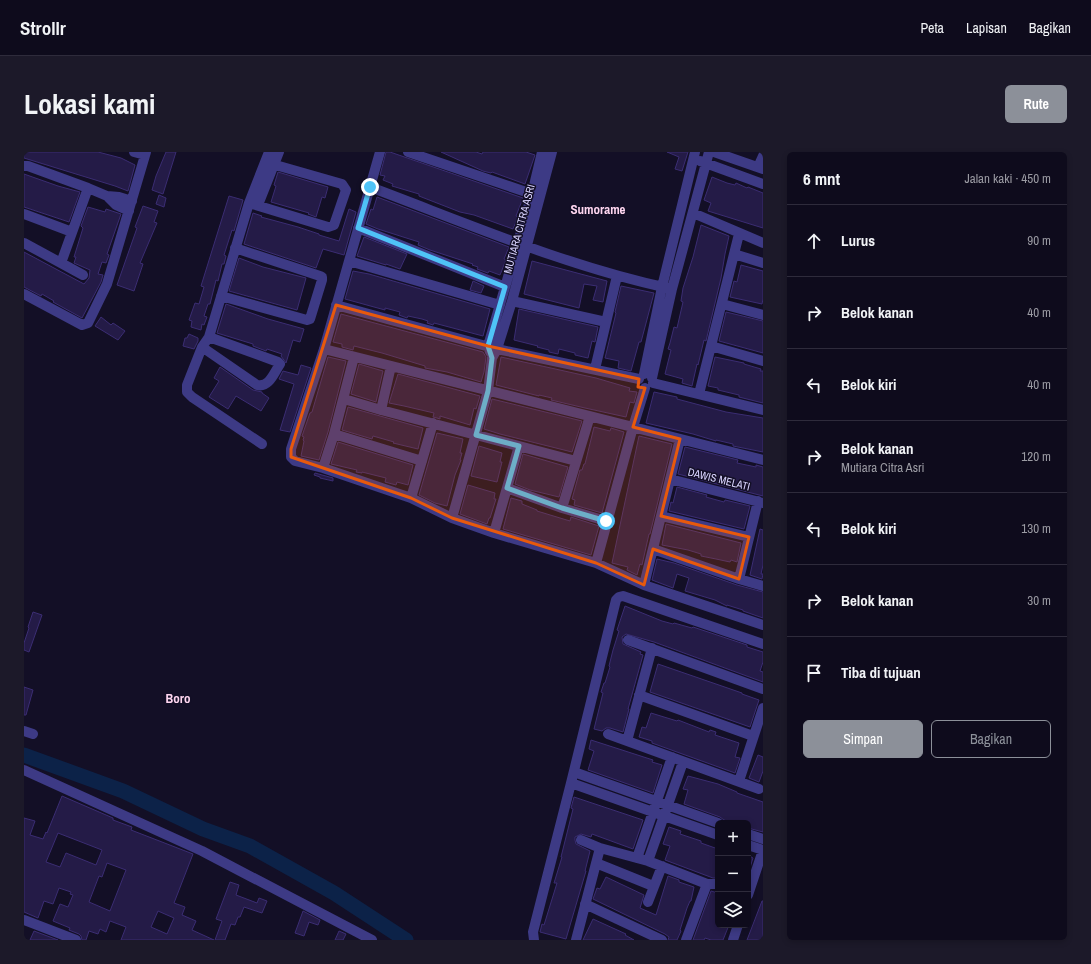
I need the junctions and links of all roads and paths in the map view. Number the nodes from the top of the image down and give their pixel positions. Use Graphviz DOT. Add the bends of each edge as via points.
graph roads {
  1 [pos="134,152"];
  2 [pos="279,152"];
  3 [pos="380,152"];
  4 [pos="408,152"];
  5 [pos="542,152"];
  6 [pos="552,152"];
  7 [pos="709,152"];
  8 [pos="714,152"];
  9 [pos="146,154"];
  10 [pos="695,155"];
  11 [pos="763,156"];
  12 [pos="269,159"];
  13 [pos="705,163"];
  14 [pos="24,166"];
  15 [pos="761,168"];
  16 [pos="763,184"];
  17 [pos="370,187"];
  18 [pos="88,188"];
  19 [pos="532,194"];
  20 [pos="107,196"];
  21 [pos="132,201"];
  22 [pos="253,204"];
  23 [pos="129,211"];
  24 [pos="693,213"];
  25 [pos="24,214"];
  26 [pos="358,228"];
  27 [pos="72,232"];
  28 [pos="738,234"];
  29 [pos="24,243"];
  30 [pos="763,243"];
  31 [pos="522,245"];
  32 [pos="235,248"];
  33 [pos="734,254"];
  34 [pos="349,262"];
  35 [pos="61,263"];
  36 [pos="763,263"];
  37 [pos="83,275"];
  38 [pos="617,276"];
  39 [pos="505,287"];
  40 [pos="667,288"];
  41 [pos="24,294"];
  42 [pos="221,296"];
  43 [pos="512,301"];
  44 [pos="722,304"];
  45 [pos="336,305"];
  46 [pos="500,305"];
  47 [pos="763,315"];
  48 [pos="606,322"];
  49 [pos="209,337"];
  50 [pos="711,346"];
  51 [pos="202,347"];
  52 [pos="324,350"];
  53 [pos="492,351"];
  54 [pos="354,357"];
  55 [pos="763,361"];
  56 [pos="391,366"];
  57 [pos="595,369"];
  58 [pos="647,381"];
  59 [pos="488,391"];
  60 [pos="699,394"];
  61 [pos="344,399"];
  62 [pos="381,410"];
  63 [pos="763,410"];
  64 [pos="590,416"];
  65 [pos="433,423"];
  66 [pos="633,427"];
  67 [pos="334,434"];
  68 [pos="476,435"];
  69 [pos="680,439"];
  70 [pos="262,444"];
  71 [pos="519,446"];
  72 [pos="763,460"];
  73 [pos="422,461"];
  74 [pos="576,461"];
  75 [pos="322,468"];
  76 [pos="670,479"];
  77 [pos="507,488"];
  78 [pos="411,498"];
  79 [pos="760,502"];
  80 [pos="562,508"];
  81 [pos="661,516"];
  82 [pos="452,518"];
  83 [pos="606,521"];
  84 [pos="494,532"];
  85 [pos="749,537"];
  86 [pos="653,549"];
  87 [pos="596,564"];
  88 [pos="739,579"];
  89 [pos="644,585"];
  90 [pos="763,586"];
  91 [pos="763,625"];
  92 [pos="628,640"];
  93 [pos="763,644"];
  94 [pos="652,648"];
  95 [pos="763,689"];
  96 [pos="639,695"];
  97 [pos="763,708"];
  98 [pos="608,734"];
  99 [pos="753,736"];
  100 [pos="627,741"];
  101 [pos="672,757"];
  102 [pos="683,762"];
  103 [pos="24,770"];
  104 [pos="574,772"];
  105 [pos="739,781"];
  106 [pos="571,783"];
  107 [pos="759,789"];
  108 [pos="657,801"];
  109 [pos="667,805"];
  110 [pos="654,812"];
  111 [pos="664,816"];
  112 [pos="715,822"];
  113 [pos="715,834"];
  114 [pos="751,835"];
  115 [pos="763,839"];
  116 [pos="581,840"];
  117 [pos="751,846"];
  118 [pos="600,848"];
  119 [pos="763,850"];
  120 [pos="637,858"];
  121 [pos="648,861"];
  122 [pos="596,863"];
  123 [pos="662,866"];
  124 [pos="708,884"];
  125 [pos="715,884"];
  126 [pos="653,886"];
  127 [pos="749,892"];
  128 [pos="648,902"];
  129 [pos="585,904"];
  130 [pos="24,920"];
  131 [pos="737,928"];
  132 [pos="76,940"];
  133 [pos="372,940"];
  134 [pos="534,940"];
  135 [pos="576,940"];
  136 [pos="662,940"];
  137 [pos="686,940"];
  138 [pos="733,940"];
  1 -- 9 [label="street"];
  2 -- 12 [label="street"];
  3 -- 17 [label="street"];
  4 -- 19 [label="street"];
  5 -- 19 [label="street, MUTIARA CITRA ASRI"];
  6 -- 31 [label="street, MUTIARA CITRA ASRI"];
  7 -- 13 [label="street"];
  8 -- 15 [label="street"];
  9 -- 21 [label="street"];
  10 -- 13 [label="street"];
  10 -- 40 [label="street"];
  11 -- 15 [label="street"];
  12 -- 22 [label="street"];
  12 -- 22 [label="street" via="342,184 346,190 334,225 328,227"];
  13 -- 16 [label="street"];
  13 -- 24 [label="street"];
  14 -- 18 [label="street"];
  17 -- 26 [label="street"];
  17 -- 31 [label="street"];
  18 -- 20 [label="street"];
  18 -- 27 [label="street"];
  19 -- 31 [label="street, MUTIARA CITRA ASRI"];
  20 -- 21 [label="street"];
  20 -- 23 [label="street" via="116,205"];
  21 -- 23 [label="street"];
  22 -- 32 [label="street"];
  23 -- 41 [label="street" via="107,284 88,323 82,325"];
  24 -- 28 [label="street"];
  24 -- 40 [label="street"];
  25 -- 27 [label="street"];
  26 -- 34 [label="street"];
  26 -- 39 [label="street"];
  27 -- 35 [label="street"];
  28 -- 30 [label="street"];
  28 -- 33 [label="street"];
  29 -- 35 [label="street"];
  31 -- 38 [label="street"];
  31 -- 39 [label="street, MUTIARA CITRA ASRI"];
  31 -- 43 [label="street, MUTIARA CITRA ASRI"];
  32 -- 42 [label="street"];
  32 -- 42 [label="street" via="320,276 322,280 310,319 307,320"];
  33 -- 36 [label="street"];
  33 -- 44 [label="street"];
  34 -- 45 [label="street"];
  34 -- 46 [label="street"];
  35 -- 37 [label="street"];
  38 -- 40 [label="street"];
  38 -- 48 [label="street"];
  39 -- 46 [label="street, MUTIARA CITRA ASRI"];
  40 -- 58 [label="street"];
  42 -- 49 [label="street"];
  43 -- 48 [label="street"];
  43 -- 53 [label="street, MUTIARA CITRA ASRI"];
  44 -- 47 [label="street"];
  44 -- 50 [label="street"];
  45 -- 52 [label="street"];
  45 -- 53 [label="street"];
  46 -- 53 [label="street, MUTIARA CITRA ASRI"];
  48 -- 57 [label="street"];
  49 -- 51 [label="street"];
  49 -- 51 [label="street" via="280,364 268,382 260,386"];
  50 -- 55 [label="street"];
  50 -- 60 [label="street"];
  51 -- 70 [label="street" via="188,386 188,394"];
  52 -- 54 [label="street"];
  52 -- 75 [label="street" via="290,453 295,461"];
  53 -- 57 [label="street"];
  53 -- 59 [label="street, MUTIARA CITRA ASRI"];
  54 -- 56 [label="street"];
  54 -- 61 [label="street"];
  56 -- 59 [label="street"];
  56 -- 62 [label="street"];
  57 -- 58 [label="street"];
  58 -- 60 [label="street"];
  58 -- 66 [label="street"];
  59 -- 64 [label="street"];
  59 -- 68 [label="street, MUTIARA CITRA ASRI"];
  60 -- 63 [label="street"];
  61 -- 62 [label="street"];
  61 -- 67 [label="street"];
  62 -- 65 [label="street"];
  64 -- 66 [label="street"];
  64 -- 74 [label="street"];
  65 -- 68 [label="street"];
  65 -- 73 [label="street"];
  66 -- 69 [label="street"];
  66 -- 83 [label="street"];
  67 -- 73 [label="street"];
  67 -- 75 [label="street"];
  68 -- 71 [label="street"];
  68 -- 82 [label="street, MUTIARA CITRA ASRI"];
  69 -- 72 [label="street"];
  69 -- 76 [label="street"];
  71 -- 74 [label="street"];
  71 -- 77 [label="street"];
  73 -- 78 [label="street"];
  74 -- 80 [label="street"];
  75 -- 78 [label="street"];
  76 -- 79 [label="street, DAWIS MELATI"];
  76 -- 81 [label="street"];
  77 -- 80 [label="street"];
  77 -- 84 [label="street"];
  78 -- 82 [label="street"];
  79 -- 85 [label="street"];
  80 -- 83 [label="street"];
  81 -- 85 [label="street"];
  81 -- 86 [label="street"];
  82 -- 84 [label="street"];
  83 -- 87 [label="street"];
  84 -- 87 [label="street"];
  85 -- 88 [label="street"];
  86 -- 88 [label="street"];
  86 -- 89 [label="street"];
  87 -- 89 [label="street"];
  88 -- 90 [label="street"];
  89 -- 91 [label="street"];
  92 -- 94 [label="street"];
  93 -- 104 [label="street" via="623,596 619,597 616,600"];
  94 -- 95 [label="street"];
  94 -- 96 [label="street"];
  96 -- 99 [label="street"];
  96 -- 100 [label="street"];
  97 -- 99 [label="street"];
  98 -- 100 [label="street"];
  99 -- 105 [label="street"];
  100 -- 101 [label="street"];
  101 -- 102 [label="street"];
  101 -- 108 [label="street"];
  102 -- 105 [label="street"];
  102 -- 109 [label="street"];
  103 -- 133 [label="street" via="202,851"];
  104 -- 106 [label="street"];
  104 -- 108 [label="street"];
  105 -- 107 [label="street"];
  106 -- 110 [label="street"];
  106 -- 134 [label="street" via="533,932"];
  108 -- 109 [label="street"];
  108 -- 110 [label="street"];
  109 -- 111 [label="street"];
  109 -- 112 [label="street"];
  110 -- 111 [label="street"];
  110 -- 120 [label="street"];
  111 -- 113 [label="street"];
  111 -- 121 [label="street"];
  114 -- 115 [label="street"];
  116 -- 118 [label="street"];
  117 -- 119 [label="street"];
  118 -- 120 [label="street"];
  118 -- 122 [label="street"];
  119 -- 127 [label="street"];
  120 -- 121 [label="street"];
  121 -- 123 [label="street"];
  122 -- 126 [label="street"];
  122 -- 129 [label="street"];
  123 -- 124 [label="street"];
  123 -- 126 [label="street"];
  124 -- 125 [label="street"];
  124 -- 137 [label="street"];
  126 -- 128 [label="street"];
  129 -- 135 [label="street"];
  129 -- 136 [label="street"];
  130 -- 132 [label="street"];
  131 -- 138 [label="street"];
}
